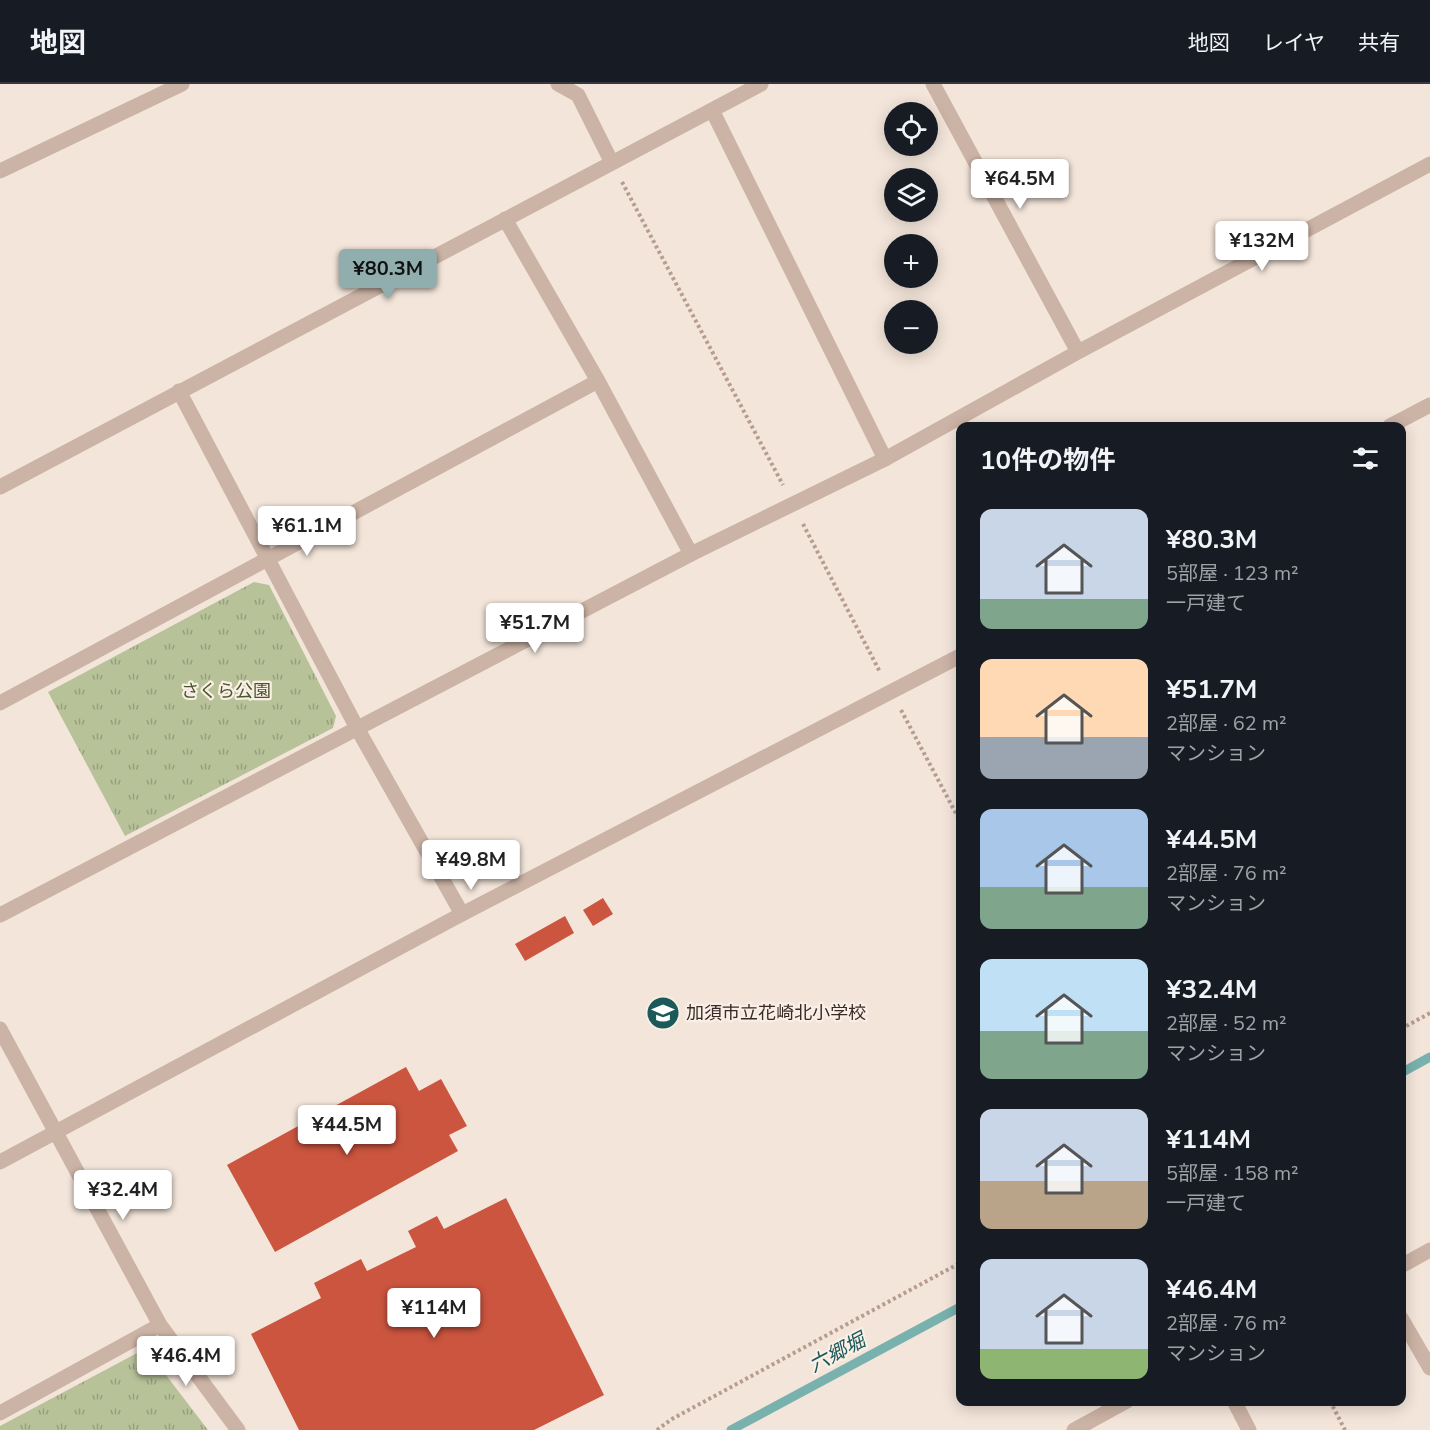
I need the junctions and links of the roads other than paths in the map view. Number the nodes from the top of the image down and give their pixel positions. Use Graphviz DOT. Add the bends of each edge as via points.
graph roads {
  1 [pos="183,84"];
  2 [pos="558,84"];
  3 [pos="761,84"];
  4 [pos="933,84"];
  5 [pos="712,110"];
  6 [pos="612,163"];
  7 [pos="1430,164"];
  8 [pos="0,171"];
  9 [pos="506,219"];
  10 [pos="1078,352"];
  11 [pos="598,381"];
  12 [pos="179,392"];
  13 [pos="1430,405"];
  14 [pos="1398,422"];
  15 [pos="885,459"];
  16 [pos="0,487"];
  17 [pos="690,554"];
  18 [pos="268,559"];
  19 [pos="956,658"];
  20 [pos="0,703"];
  21 [pos="357,728"];
  22 [pos="462,914"];
  23 [pos="0,915"];
  24 [pos="0,1029"];
  25 [pos="56,1132"];
  26 [pos="0,1162"];
  27 [pos="1430,1250"];
  28 [pos="1406,1263"];
  29 [pos="160,1325"];
  30 [pos="1406,1327"];
  31 [pos="1430,1368"];
  32 [pos="1118,1406"];
  33 [pos="1237,1406"];
  34 [pos="0,1413"];
  35 [pos="238,1430"];
  36 [pos="1074,1430"];
  37 [pos="1249,1430"];
  1 -- 8 [label="street"];
  2 -- 6 [label="street" via="578,95"];
  3 -- 5 [label="street"];
  4 -- 10 [label="street"];
  5 -- 6 [label="street"];
  5 -- 15 [label="street"];
  6 -- 9 [label="street"];
  7 -- 10 [label="street"];
  9 -- 11 [label="street"];
  9 -- 12 [label="street"];
  10 -- 15 [label="street"];
  11 -- 17 [label="street"];
  11 -- 18 [label="street"];
  12 -- 16 [label="street"];
  12 -- 18 [label="street"];
  13 -- 14 [label="street"];
  15 -- 17 [label="street"];
  17 -- 21 [label="street"];
  18 -- 20 [label="street"];
  18 -- 21 [label="street"];
  19 -- 22 [label="street"];
  21 -- 22 [label="street"];
  21 -- 23 [label="street"];
  22 -- 25 [label="street"];
  24 -- 25 [label="street"];
  25 -- 26 [label="street"];
  25 -- 29 [label="street"];
  27 -- 28 [label="street"];
  29 -- 34 [label="street"];
  29 -- 35 [label="street"];
  30 -- 31 [label="street"];
  32 -- 36 [label="street"];
  33 -- 37 [label="street"];
}
